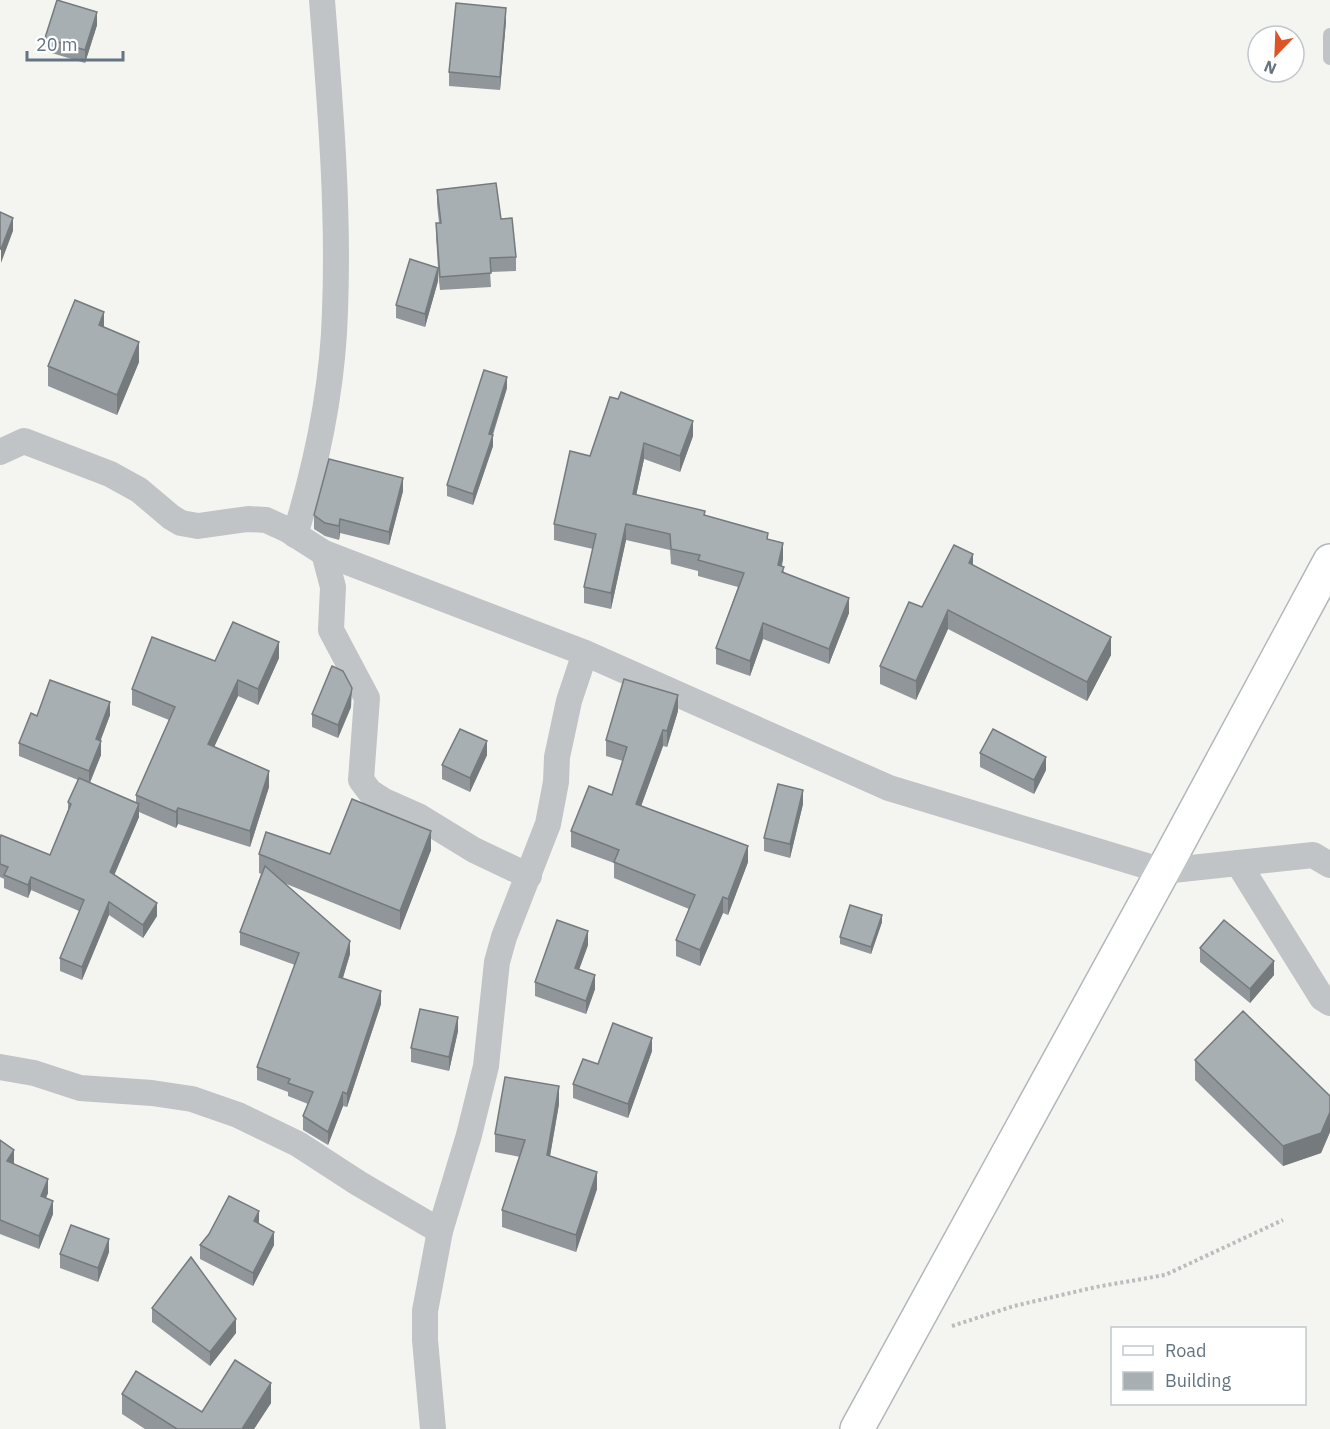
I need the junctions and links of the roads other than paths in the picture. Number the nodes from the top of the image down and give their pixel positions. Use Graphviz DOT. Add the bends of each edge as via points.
graph roads {
  1 [pos="322,0"];
  2 [pos="1330,35"];
  3 [pos="1330,58"];
  4 [pos="0,452"];
  5 [pos="295,535"];
  6 [pos="324,553"];
  7 [pos="1330,561"];
  8 [pos="585,653"];
  9 [pos="1239,863"];
  10 [pos="1330,865"];
  11 [pos="1163,871"];
  12 [pos="529,876"];
  13 [pos="1330,1003"];
  14 [pos="6,1065"];
  15 [pos="440,1231"];
  16 [pos="433,1429"];
  17 [pos="857,1429"];
  1 -- 5 [label="street" via="335,162 336,311 330,377 312,479"];
  2 -- 3 [label="lane"];
  4 -- 5 [label="street" via="24,441 60,453 127,483 171,518 189,526 257,519"];
  5 -- 6 [label="street"];
  6 -- 8 [label="street"];
  6 -- 12 [label="street" via="333,587 331,630 367,698 360,780 364,787 474,850"];
  7 -- 11 [label="main road"];
  8 -- 11 [label="street" via="889,788"];
  8 -- 12 [label="street" via="568,701 548,824"];
  9 -- 10 [label="street" via="1313,855"];
  9 -- 11 [label="street"];
  9 -- 13 [label="street" via="1322,998"];
  11 -- 17 [label="main road"];
  12 -- 15 [label="street" via="497,962 486,1066"];
  14 -- 15 [label="street" via="80,1088 152,1093 192,1100 238,1115 298,1144"];
  15 -- 16 [label="street" via="425,1311"];
}
